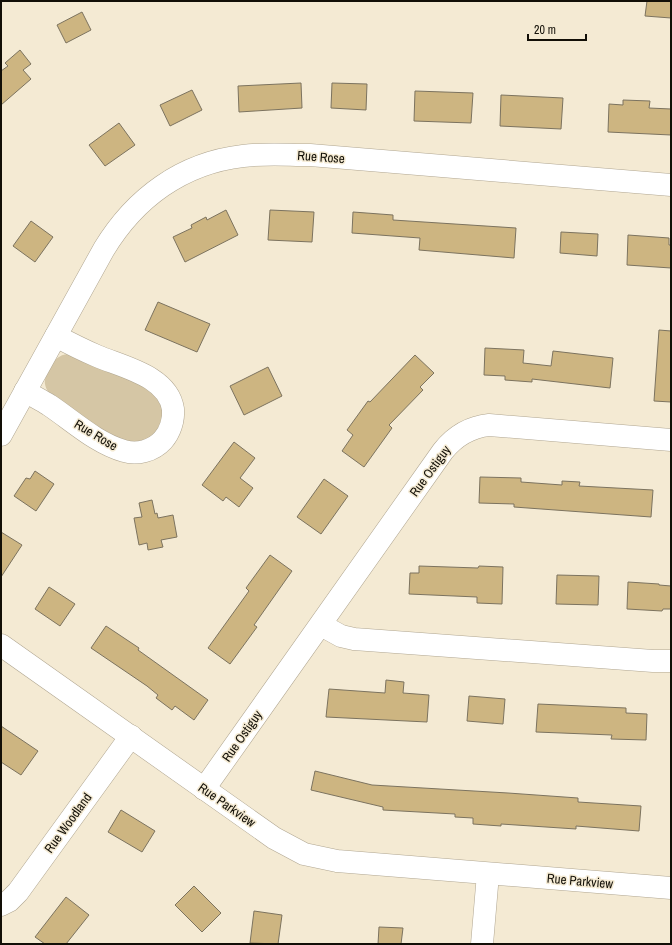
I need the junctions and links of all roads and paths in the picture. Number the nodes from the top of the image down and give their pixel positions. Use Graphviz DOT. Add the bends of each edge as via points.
graph roads {
  1 [pos="671,185"];
  2 [pos="56,336"];
  3 [pos="25,391"];
  4 [pos="1,435"];
  5 [pos="671,440"];
  6 [pos="321,625"];
  7 [pos="1,645"];
  8 [pos="671,661"];
  9 [pos="131,736"];
  10 [pos="204,789"];
  11 [pos="488,874"];
  12 [pos="671,888"];
  13 [pos="1,905"];
  14 [pos="482,944"];
  1 -- 2 [label="street, Rue Rose" via="310,155 258,154 215,161 188,171 162,185 129,214 111,237"];
  2 -- 3 [label="street, Rue Rose"];
  2 -- 3 [label="street, Rue Rose" via="124,366 159,385 168,394 172,406 173,419 169,431 161,442 150,449 125,452 90,434"];
  3 -- 4 [label="street, Rue Rose"];
  5 -- 6 [label="street, Rue Ostiguy" via="498,426 481,426 466,431 443,451"];
  6 -- 8 [label="street" via="341,636 354,639"];
  6 -- 10 [label="street, Rue Ostiguy"];
  7 -- 9 [label="street, Rue Parkview"];
  9 -- 10 [label="street, Rue Parkview"];
  9 -- 13 [label="street, Rue Woodland" via="18,892"];
  10 -- 11 [label="street, Rue Parkview" via="279,841 310,856 337,861"];
  11 -- 12 [label="street, Rue Parkview"];
  11 -- 14 [label="street"];
}
